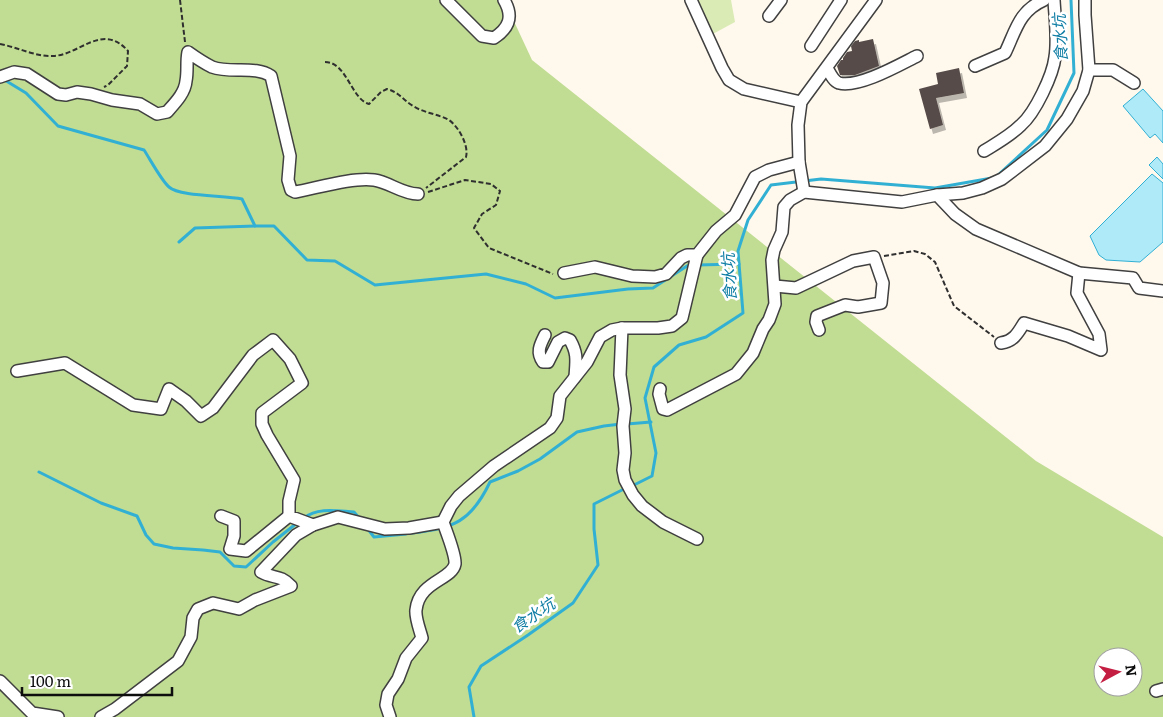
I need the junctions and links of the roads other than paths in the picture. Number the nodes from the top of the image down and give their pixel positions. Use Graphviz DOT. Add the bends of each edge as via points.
graph roads {
  1 [pos="446,0"];
  2 [pos="504,0"];
  3 [pos="691,0"];
  4 [pos="781,0"];
  5 [pos="841,0"];
  6 [pos="876,0"];
  7 [pos="1044,0"];
  8 [pos="1054,0"];
  9 [pos="1085,0"];
  10 [pos="769,16"];
  11 [pos="811,46"];
  12 [pos="918,56"];
  13 [pos="974,66"];
  14 [pos="827,68"];
  15 [pos="1089,70"];
  16 [pos="3,75"];
  17 [pos="1134,83"];
  18 [pos="801,102"];
  19 [pos="984,151"];
  20 [pos="799,162"];
  21 [pos="804,192"];
  22 [pos="418,194"];
  23 [pos="937,195"];
  24 [pos="696,260"];
  25 [pos="564,273"];
  26 [pos="1079,273"];
  27 [pos="775,286"];
  28 [pos="1163,291"];
  29 [pos="622,328"];
  30 [pos="819,330"];
  31 [pos="544,335"];
  32 [pos="1001,343"];
  33 [pos="17,370"];
  34 [pos="574,379"];
  35 [pos="660,389"];
  36 [pos="221,516"];
  37 [pos="291,517"];
  38 [pos="443,522"];
  39 [pos="310,524"];
  40 [pos="698,540"];
  41 [pos="0,681"];
  42 [pos="58,717"];
  43 [pos="101,717"];
  44 [pos="390,717"];
  1 -- 2 [label="street" via="482,36 494,38 506,30 509,19"];
  3 -- 18 [label="street" via="730,80 744,89"];
  4 -- 10 [label="street"];
  5 -- 11 [label="street"];
  6 -- 14 [label="street"];
  7 -- 13 [label="street" via="1025,12 1005,53"];
  8 -- 19 [label="street" via="1056,55 1042,93 1023,124"];
  9 -- 15 [label="street"];
  12 -- 14 [label="street" via="860,82 840,83"];
  14 -- 18 [label="street"];
  15 -- 17 [label="street" via="1113,70"];
  15 -- 23 [label="street" via="1083,91 1045,146 1002,179 963,193"];
  16 -- 22 [label="street" via="14,72 27,74 58,94 91,94 140,104 157,114 167,112 181,95 186,81 188,52 212,67 264,71 272,76 290,156 288,180 291,190 296,192 364,179 377,180 409,194"];
  18 -- 20 [label="street"];
  20 -- 21 [label="street"];
  20 -- 24 [label="street" via="755,177 735,215 716,231"];
  21 -- 23 [label="street" via="902,202"];
  21 -- 27 [label="street" via="784,207 782,232 772,260"];
  23 -- 26 [label="street" via="954,214 976,229"];
  24 -- 25 [label="street" via="687,255 666,274 655,277 632,276 595,267"];
  24 -- 29 [label="street" via="682,318 672,326"];
  26 -- 28 [label="street" via="1132,278 1139,288"];
  26 -- 32 [label="street" via="1077,293 1099,334 1101,350 1024,323 1016,336"];
  27 -- 30 [label="street" via="796,288 853,261 874,257 882,283 881,303 858,307 845,305 817,316"];
  27 -- 35 [label="street" via="775,304 769,320 753,353 736,374 667,410 662,409"];
  29 -- 34 [label="street" via="600,337"];
  29 -- 40 [label="street" via="620,375 625,409 625,480 642,506 663,522"];
  31 -- 34 [label="street" via="539,348 543,362 548,362 558,342 565,338 570,340 577,356"];
  33 -- 37 [label="street" via="65,363 133,405 161,409 169,389 201,416 213,408 253,354 273,340 290,359 302,383 262,413 267,435 294,480 289,501"];
  34 -- 38 [label="street" via="560,396 557,418 550,428 494,466 459,496"];
  36 -- 37 [label="street" via="234,521 230,549 246,552"];
  37 -- 39 [label="street"];
  38 -- 39 [label="street" via="385,529 338,517"];
  38 -- 44 [label="street" via="455,562 452,571 427,587 420,598 416,611 422,638 406,658 388,694 386,705"];
  39 -- 43 [label="street" via="261,572 284,579 290,586 239,609 212,604 198,609 191,637 178,661 122,705"];
  41 -- 42 [label="street" via="32,713"];
}
